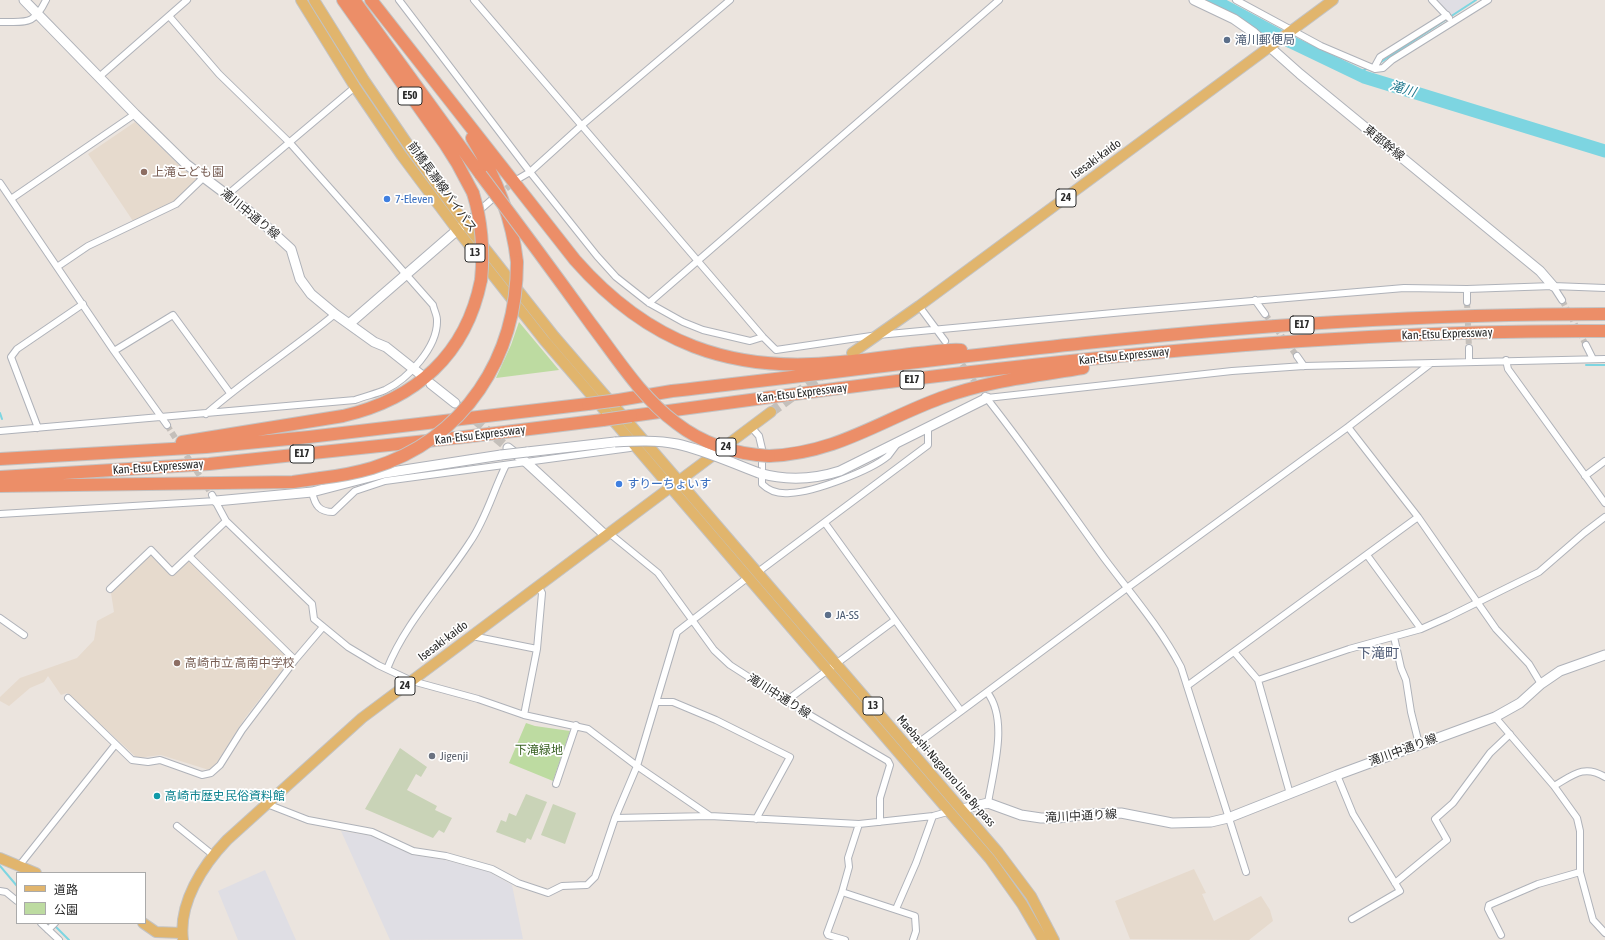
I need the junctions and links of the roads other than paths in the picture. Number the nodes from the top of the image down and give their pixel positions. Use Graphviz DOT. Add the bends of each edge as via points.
graph roads {
  1 [pos="24,0"];
  2 [pos="46,0"];
  3 [pos="188,0"];
  4 [pos="301,0"];
  5 [pos="314,0"];
  6 [pos="343,0"];
  7 [pos="354,0"];
  8 [pos="371,0"];
  9 [pos="399,0"];
  10 [pos="474,0"];
  11 [pos="730,0"];
  12 [pos="999,0"];
  13 [pos="1194,0"];
  14 [pos="1236,0"];
  15 [pos="1333,0"];
  16 [pos="1432,0"];
  17 [pos="1488,0"];
  18 [pos="38,14"];
  19 [pos="169,16"];
  20 [pos="1447,16"];
  21 [pos="0,22"];
  22 [pos="1453,22"];
  23 [pos="1290,31"];
  24 [pos="1268,46"];
  25 [pos="1374,68"];
  26 [pos="99,77"];
  27 [pos="433,81"];
  28 [pos="355,86"];
  29 [pos="135,114"];
  30 [pos="582,125"];
  31 [pos="290,143"];
  32 [pos="530,172"];
  33 [pos="204,178"];
  34 [pos="518,179"];
  35 [pos="0,183"];
  36 [pos="227,195"];
  37 [pos="498,195"];
  38 [pos="11,199"];
  39 [pos="465,223"];
  40 [pos="458,231"];
  41 [pos="697,260"];
  42 [pos="57,267"];
  43 [pos="406,275"];
  44 [pos="1553,286"];
  45 [pos="1605,288"];
  46 [pos="1467,289"];
  47 [pos="1255,300"];
  48 [pos="1562,300"];
  49 [pos="1467,302"];
  50 [pos="649,303"];
  51 [pos="83,304"];
  52 [pos="920,306"];
  53 [pos="335,314"];
  54 [pos="1265,314"];
  55 [pos="1605,314"];
  56 [pos="349,324"];
  57 [pos="936,330"];
  58 [pos="1605,331"];
  59 [pos="878,335"];
  60 [pos="763,337"];
  61 [pos="945,341"];
  62 [pos="1586,345"];
  63 [pos="1469,348"];
  64 [pos="1193,350"];
  65 [pos="114,351"];
  66 [pos="1001,352"];
  67 [pos="852,353"];
  68 [pos="1297,356"];
  69 [pos="1593,359"];
  70 [pos="1605,359"];
  71 [pos="1506,360"];
  72 [pos="1469,362"];
  73 [pos="1430,364"];
  74 [pos="1304,366"];
  75 [pos="417,371"];
  76 [pos="431,384"];
  77 [pos="230,392"];
  78 [pos="985,396"];
  79 [pos="455,403"];
  80 [pos="772,412"];
  81 [pos="206,414"];
  82 [pos="162,418"];
  83 [pos="167,425"];
  84 [pos="1348,427"];
  85 [pos="38,428"];
  86 [pos="752,428"];
  87 [pos="928,428"];
  88 [pos="0,431"];
  89 [pos="898,442"];
  90 [pos="630,448"];
  91 [pos="504,452"];
  92 [pos="100,454"];
  93 [pos="0,459"];
  94 [pos="1605,461"];
  95 [pos="527,463"];
  96 [pos="506,465"];
  97 [pos="763,465"];
  98 [pos="1585,476"];
  99 [pos="0,477"];
  100 [pos="680,482"];
  101 [pos="0,486"];
  102 [pos="671,489"];
  103 [pos="312,492"];
  104 [pos="214,498"];
  105 [pos="1605,503"];
  106 [pos="0,514"];
  107 [pos="1418,517"];
  108 [pos="1605,517"];
  109 [pos="226,521"];
  110 [pos="825,523"];
  111 [pos="607,534"];
  112 [pos="1366,555"];
  113 [pos="189,556"];
  114 [pos="758,572"];
  115 [pos="747,578"];
  116 [pos="538,586"];
  117 [pos="1126,588"];
  118 [pos="110,589"];
  119 [pos="1479,603"];
  120 [pos="0,618"];
  121 [pos="693,620"];
  122 [pos="895,620"];
  123 [pos="323,628"];
  124 [pos="1421,629"];
  125 [pos="24,635"];
  126 [pos="471,636"];
  127 [pos="1394,637"];
  128 [pos="537,649"];
  129 [pos="1235,652"];
  130 [pos="1605,655"];
  131 [pos="294,660"];
  132 [pos="836,664"];
  133 [pos="387,669"];
  134 [pos="828,670"];
  135 [pos="1258,680"];
  136 [pos="412,681"];
  137 [pos="1541,684"];
  138 [pos="1187,686"];
  139 [pos="987,692"];
  140 [pos="68,698"];
  141 [pos="786,701"];
  142 [pos="657,702"];
  143 [pos="961,710"];
  144 [pos="524,715"];
  145 [pos="1495,717"];
  146 [pos="576,725"];
  147 [pos="1510,734"];
  148 [pos="1419,744"];
  149 [pos="115,745"];
  150 [pos="910,749"];
  151 [pos="637,766"];
  152 [pos="1336,775"];
  153 [pos="1605,777"];
  154 [pos="556,784"];
  155 [pos="1554,786"];
  156 [pos="1290,794"];
  157 [pos="267,804"];
  158 [pos="988,804"];
  159 [pos="962,809"];
  160 [pos="949,812"];
  161 [pos="710,816"];
  162 [pos="933,816"];
  163 [pos="615,818"];
  164 [pos="1228,818"];
  165 [pos="756,819"];
  166 [pos="880,822"];
  167 [pos="859,824"];
  168 [pos="177,826"];
  169 [pos="213,855"];
  170 [pos="0,858"];
  171 [pos="19,866"];
  172 [pos="34,872"];
  173 [pos="1246,872"];
  174 [pos="1580,872"];
  175 [pos="1395,883"];
  176 [pos="0,891"];
  177 [pos="842,892"];
  178 [pos="16,900"];
  179 [pos="896,909"];
  180 [pos="1352,919"];
  181 [pos="42,924"];
  182 [pos="54,924"];
  183 [pos="144,924"];
  184 [pos="48,930"];
  185 [pos="1605,933"];
  186 [pos="1501,935"];
  187 [pos="183,937"];
  188 [pos="59,940"];
  189 [pos="845,940"];
  190 [pos="913,940"];
  191 [pos="1043,940"];
  192 [pos="1054,940"];
  1 -- 18 [label="street, 滝川中通り線"];
  2 -- 18 [label="street"];
  3 -- 19 [label="street"];
  4 -- 28 [label="main road, 前橋長瀞線バイパス / 13"];
  5 -- 39 [label="main road, 前橋長瀞線バイパス / 13" via="364,80"];
  6 -- 92 [label="highway, E50, bridge" via="453,157 473,193 483,239 481,280 471,314 452,349 441,362 422,380 391,401 343,416"];
  7 -- 97 [label="highway, E50, bridge" via="619,361 654,404 676,423 705,441 739,452"];
  8 -- 27 [label="highway, E50"];
  9 -- 32 [label="street"];
  10 -- 30 [label="street"];
  11 -- 30 [label="street"];
  12 -- 41 [label="street"];
  13 -- 24 [label="street, 東部幹線" via="1244,26"];
  14 -- 23 [label="street"];
  15 -- 23 [label="main road, 24"];
  16 -- 20 [label="street"];
  17 -- 22 [label="street"];
  18 -- 21 [label="street" via="22,23"];
  18 -- 26 [label="street, 滝川中通り線"];
  19 -- 26 [label="street"];
  19 -- 31 [label="street" via="219,74"];
  20 -- 22 [label="street"];
  20 -- 25 [label="street" via="1380,57"];
  22 -- 25 [label="street" via="1383,68"];
  23 -- 24 [label="main road, Isesaki-kaido / 24"];
  23 -- 25 [label="street"];
  24 -- 44 [label="street, 東部幹線" via="1540,271"];
  24 -- 52 [label="main road, Isesaki-kaido / 24"];
  26 -- 29 [label="street, 滝川中通り線"];
  27 -- 66 [label="highway" via="588,275 630,313 665,334 740,361 780,365 839,363 954,349"];
  27 -- 101 [label="highway, bridge" via="465,127 497,184 511,224 516,262 515,298 506,338 491,372 470,404 440,432 408,453 372,468 321,478 285,482"];
  28 -- 31 [label="street"];
  28 -- 40 [label="main road, 前橋長瀞線バイパス / 13" via="402,156"];
  29 -- 33 [label="street, 滝川中通り線"];
  29 -- 38 [label="street"];
  30 -- 32 [label="street"];
  30 -- 41 [label="street"];
  31 -- 36 [label="street"];
  31 -- 43 [label="street"];
  32 -- 34 [label="street"];
  32 -- 50 [label="street" via="616,277"];
  33 -- 36 [label="street, 滝川中通り線"];
  33 -- 42 [label="street" via="176,204 88,246"];
  35 -- 38 [label="street"];
  36 -- 53 [label="street, 滝川中通り線" via="256,216 291,248 304,286"];
  37 -- 39 [label="street"];
  38 -- 42 [label="street"];
  39 -- 40 [label="street"];
  39 -- 100 [label="main road, 前橋長瀞線バイパス / 13" via="554,336"];
  40 -- 43 [label="street"];
  40 -- 102 [label="main road, 前橋長瀞線バイパス / 13" via="544,340"];
  41 -- 50 [label="street"];
  41 -- 60 [label="street"];
  42 -- 51 [label="street"];
  43 -- 56 [label="street"];
  43 -- 75 [label="street" via="433,305 437,319 436,334"];
  44 -- 45 [label="street"];
  44 -- 46 [label="street"];
  44 -- 48 [label="street, 東部幹線"];
  46 -- 47 [label="street" via="1404,288"];
  46 -- 49 [label="street"];
  47 -- 54 [label="street"];
  47 -- 57 [label="street"];
  50 -- 60 [label="street" via="703,330 750,341"];
  51 -- 65 [label="street"];
  51 -- 85 [label="street" via="17,349 11,357"];
  52 -- 57 [label="street"];
  52 -- 59 [label="main road, Isesaki-kaido / 24"];
  53 -- 56 [label="street, 滝川中通り線"];
  53 -- 77 [label="street"];
  55 -- 66 [label="highway, Kan-Etsu Expressway / E17" via="1470,316 1336,322"];
  56 -- 75 [label="street, 滝川中通り線" via="374,342 386,347"];
  57 -- 59 [label="street"];
  57 -- 61 [label="street"];
  58 -- 64 [label="highway, Kan-Etsu Expressway / E17" via="1337,338"];
  59 -- 60 [label="street" via="776,350"];
  59 -- 67 [label="main road, Isesaki-kaido / 24"];
  62 -- 69 [label="street"];
  63 -- 72 [label="street"];
  64 -- 97 [label="highway" via="1001,381 965,390 905,413 837,444"];
  64 -- 99 [label="highway, Kan-Etsu Expressway / E17, bridge" via="1001,369 457,438 209,464"];
  65 -- 77 [label="street" via="173,315"];
  65 -- 82 [label="street"];
  66 -- 92 [label="highway, Kan-Etsu Expressway / E17, bridge" via="672,390 619,400 309,437"];
  68 -- 74 [label="street"];
  69 -- 70 [label="street"];
  69 -- 71 [label="street"];
  71 -- 72 [label="street"];
  71 -- 98 [label="street" via="1508,369"];
  72 -- 73 [label="street"];
  73 -- 74 [label="street"];
  73 -- 84 [label="street"];
  74 -- 78 [label="street"];
  75 -- 81 [label="street" via="386,389 355,400"];
  76 -- 79 [label="street"];
  77 -- 81 [label="street"];
  78 -- 87 [label="street"];
  78 -- 117 [label="street"];
  80 -- 86 [label="main road, Isesaki-kaido / 24"];
  81 -- 82 [label="street"];
  82 -- 83 [label="street"];
  82 -- 85 [label="street"];
  84 -- 107 [label="street"];
  84 -- 117 [label="street"];
  85 -- 88 [label="street"];
  86 -- 97 [label="street" via="759,436"];
  86 -- 100 [label="main road, Isesaki-kaido / 24"];
  87 -- 89 [label="street"];
  87 -- 110 [label="street" via="928,445"];
  89 -- 97 [label="street" via="840,471 824,476 786,478"];
  89 -- 97 [label="street" via="888,456 872,466 812,489 790,493 768,490 762,484"];
  90 -- 95 [label="street"];
  91 -- 95 [label="street, 滝川中通り線"];
  91 -- 97 [label="street, bridge" via="650,441 676,444"];
  91 -- 103 [label="street" via="385,473"];
  92 -- 93 [label="highway, Kan-Etsu Expressway / E17"];
  94 -- 98 [label="street"];
  95 -- 96 [label="street"];
  95 -- 111 [label="street, 滝川中通り線"];
  96 -- 103 [label="street" via="378,483 355,491 333,512 318,508"];
  96 -- 133 [label="street" via="471,541 395,648"];
  98 -- 105 [label="street"];
  100 -- 102 [label="main road, Isesaki-kaido / 24"];
  100 -- 114 [label="main road, Maebashi-Nagatoro Line By-pass / 13"];
  102 -- 111 [label="main road, Isesaki-kaido / 24"];
  102 -- 115 [label="main road, Maebashi-Nagatoro Line By-pass / 13"];
  103 -- 104 [label="street"];
  104 -- 106 [label="street"];
  104 -- 109 [label="street"];
  107 -- 112 [label="street"];
  107 -- 119 [label="street"];
  108 -- 119 [label="street" via="1539,572"];
  109 -- 113 [label="street"];
  109 -- 123 [label="street" via="312,604 314,619"];
  110 -- 114 [label="street"];
  110 -- 122 [label="street"];
  111 -- 116 [label="main road, Isesaki-kaido / 24"];
  111 -- 121 [label="street, 滝川中通り線" via="658,573"];
  112 -- 124 [label="street"];
  112 -- 129 [label="street"];
  113 -- 118 [label="street" via="172,572 151,550"];
  113 -- 131 [label="street"];
  114 -- 132 [label="main road, Maebashi-Nagatoro Line By-pass / 13"];
  115 -- 121 [label="street"];
  115 -- 134 [label="main road, Maebashi-Nagatoro Line By-pass / 13"];
  116 -- 126 [label="main road, Isesaki-kaido / 24"];
  116 -- 128 [label="street" via="542,593"];
  117 -- 138 [label="street" via="1159,628 1181,667"];
  117 -- 139 [label="street"];
  119 -- 124 [label="street"];
  119 -- 137 [label="street" via="1496,629 1529,664"];
  120 -- 125 [label="street"];
  121 -- 141 [label="street, 滝川中通り線" via="714,650 730,664"];
  121 -- 142 [label="street" via="677,632"];
  122 -- 132 [label="street"];
  122 -- 143 [label="street"];
  123 -- 131 [label="street"];
  123 -- 133 [label="street" via="348,648"];
  124 -- 127 [label="street"];
  126 -- 128 [label="street"];
  126 -- 136 [label="main road, Isesaki-kaido / 24"];
  127 -- 135 [label="street" via="1349,649"];
  127 -- 148 [label="street"];
  128 -- 144 [label="street"];
  129 -- 135 [label="street"];
  129 -- 138 [label="street"];
  130 -- 137 [label="street, 滝川中通り線" via="1560,671"];
  131 -- 149 [label="street" via="242,730 220,765 211,773 202,774 160,760 132,760"];
  132 -- 134 [label="street"];
  132 -- 150 [label="main road, Maebashi-Nagatoro Line By-pass / 13"];
  133 -- 136 [label="street"];
  134 -- 141 [label="street"];
  134 -- 160 [label="main road, Maebashi-Nagatoro Line By-pass / 13"];
  135 -- 156 [label="street"];
  136 -- 144 [label="street" via="478,698"];
  136 -- 157 [label="main road, Isesaki-kaido / 24" via="362,718"];
  137 -- 145 [label="street, 滝川中通り線" via="1520,703"];
  138 -- 164 [label="street"];
  139 -- 143 [label="street"];
  139 -- 158 [label="street" via="998,713"];
  140 -- 149 [label="street"];
  141 -- 166 [label="street, 滝川中通り線" via="888,761 890,765 880,798"];
  142 -- 151 [label="street"];
  142 -- 165 [label="street" via="673,702 790,757"];
  143 -- 150 [label="street"];
  144 -- 146 [label="street"];
  145 -- 147 [label="street"];
  145 -- 148 [label="street, 滝川中通り線"];
  146 -- 151 [label="street" via="588,729"];
  146 -- 154 [label="street"];
  147 -- 155 [label="street"];
  147 -- 175 [label="street" via="1490,753 1453,802 1435,819 1447,840"];
  148 -- 152 [label="street, 滝川中通り線"];
  149 -- 171 [label="street"];
  150 -- 159 [label="main road, Maebashi-Nagatoro Line By-pass / 13"];
  151 -- 161 [label="street"];
  151 -- 163 [label="street"];
  152 -- 156 [label="street, 滝川中通り線"];
  152 -- 175 [label="street" via="1353,814"];
  153 -- 155 [label="street" via="1588,770 1576,772"];
  155 -- 174 [label="street" via="1577,820 1580,831"];
  156 -- 164 [label="street, 滝川中通り線"];
  157 -- 163 [label="street" via="308,820 372,832 413,851 446,856 492,868 518,883 548,893 562,886 587,885 595,877"];
  157 -- 169 [label="main road, Isesaki-kaido / 24"];
  158 -- 159 [label="street, 滝川中通り線"];
  158 -- 164 [label="street, 滝川中通り線" via="1021,815 1041,818 1121,813 1172,823 1211,822"];
  159 -- 160 [label="street, 滝川中通り線"];
  159 -- 192 [label="main road, Maebashi-Nagatoro Line By-pass / 13" via="1018,877"];
  160 -- 162 [label="street, 滝川中通り線"];
  160 -- 191 [label="main road, Maebashi-Nagatoro Line By-pass / 13" via="1008,884"];
  161 -- 163 [label="street"];
  161 -- 165 [label="street"];
  162 -- 166 [label="street, 滝川中通り線"];
  162 -- 179 [label="street"];
  164 -- 173 [label="street"];
  165 -- 167 [label="street"];
  166 -- 167 [label="street"];
  167 -- 177 [label="street" via="848,858 849,867"];
  168 -- 169 [label="street"];
  169 -- 187 [label="main road, Isesaki-kaido / 24" via="198,877 191,894 185,912"];
  170 -- 171 [label="main road"];
  171 -- 172 [label="main road"];
  174 -- 185 [label="street" via="1593,920"];
  174 -- 186 [label="street" via="1538,884 1489,905 1488,909"];
  175 -- 180 [label="street" via="1400,891"];
  176 -- 178 [label="street" via="6,892"];
  177 -- 179 [label="street"];
  177 -- 189 [label="street" via="827,933"];
  179 -- 190 [label="street" via="915,916 916,931"];
  181 -- 184 [label="street"];
  182 -- 184 [label="street"];
  183 -- 187 [label="main road" via="156,932"];
  184 -- 188 [label="street"];
}
